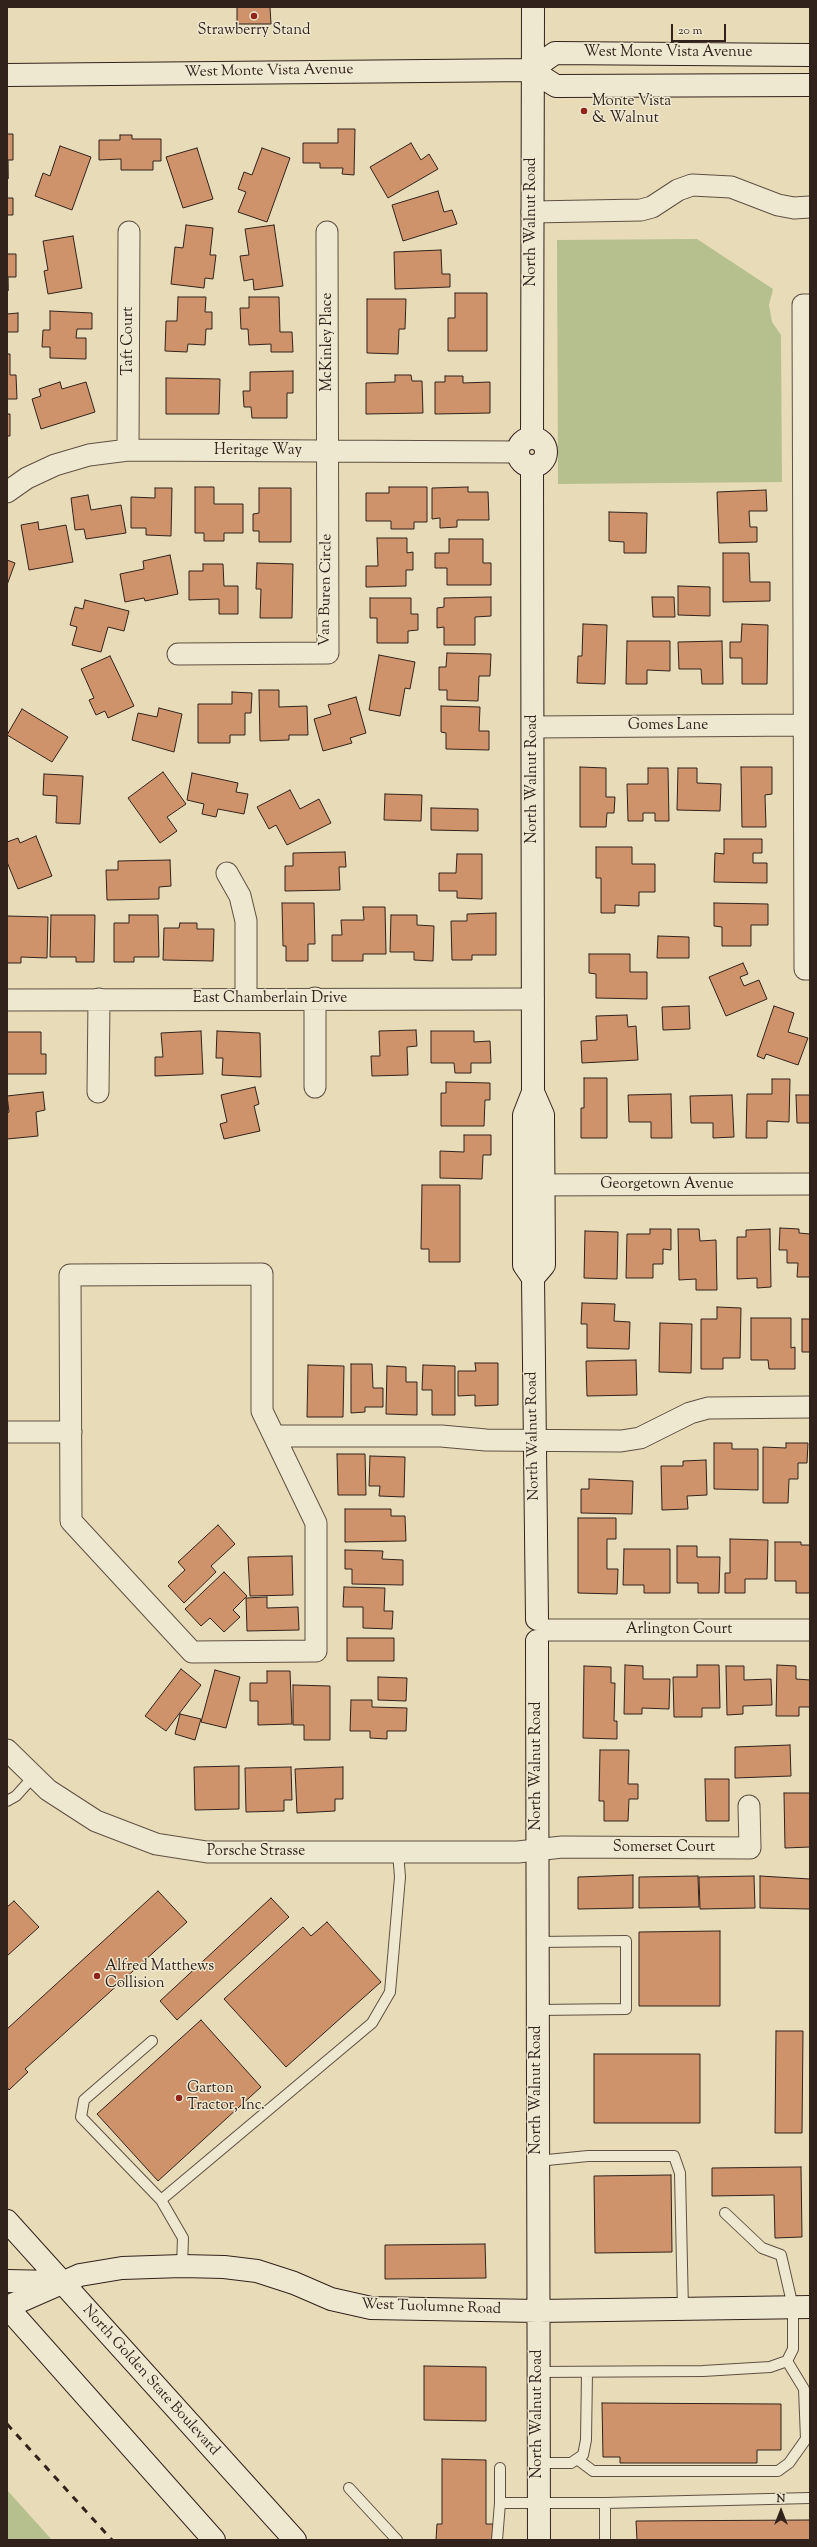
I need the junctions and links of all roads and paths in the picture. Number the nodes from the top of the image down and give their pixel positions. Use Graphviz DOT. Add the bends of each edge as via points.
graph roads {
  1 [pos="533,7"];
  2 [pos="810,54"];
  3 [pos="531,70"];
  4 [pos="7,75"];
  5 [pos="810,85"];
  6 [pos="810,207"];
  7 [pos="532,212"];
  8 [pos="129,232"];
  9 [pos="328,232"];
  10 [pos="807,305"];
  11 [pos="128,450"];
  12 [pos="328,452"];
  13 [pos="527,452"];
  14 [pos="7,492"];
  15 [pos="178,654"];
  16 [pos="803,725"];
  17 [pos="533,727"];
  18 [pos="227,873"];
  19 [pos="807,969"];
  20 [pos="246,998"];
  21 [pos="315,998"];
  22 [pos="99,999"];
  23 [pos="533,999"];
  24 [pos="7,1000"];
  25 [pos="315,1087"];
  26 [pos="98,1092"];
  27 [pos="810,1184"];
  28 [pos="534,1185"];
  29 [pos="810,1407"];
  30 [pos="7,1432"];
  31 [pos="71,1432"];
  32 [pos="274,1436"];
  33 [pos="534,1441"];
  34 [pos="541,1630"];
  35 [pos="810,1630"];
  36 [pos="7,1750"];
  37 [pos="33,1777"];
  38 [pos="8,1801"];
  39 [pos="749,1806"];
  40 [pos="536,1850"];
  41 [pos="398,1852"];
  42 [pos="536,1942"];
  43 [pos="537,2010"];
  44 [pos="152,2041"];
  45 [pos="537,2161"];
  46 [pos="161,2200"];
  47 [pos="724,2213"];
  48 [pos="7,2222"];
  49 [pos="182,2266"];
  50 [pos="7,2282"];
  51 [pos="60,2282"];
  52 [pos="7,2307"];
  53 [pos="801,2307"];
  54 [pos="683,2310"];
  55 [pos="538,2311"];
  56 [pos="787,2361"];
  57 [pos="538,2372"];
  58 [pos="587,2372"];
  59 [pos="577,2459"];
  60 [pos="538,2463"];
  61 [pos="500,2468"];
  62 [pos="348,2488"];
  63 [pos="810,2498"];
  64 [pos="500,2503"];
  65 [pos="538,2503"];
  66 [pos="605,2503"];
  67 [pos="214,2540"];
  68 [pos="295,2540"];
  69 [pos="396,2540"];
  70 [pos="497,2540"];
  71 [pos="538,2540"];
  72 [pos="605,2540"];
  1 -- 3 [label="street, North Walnut Road"];
  2 -- 3 [label="street, West Monte Vista Avenue" via="556,53"];
  3 -- 4 [label="street, West Monte Vista Avenue"];
  3 -- 5 [label="street" via="556,86"];
  3 -- 7 [label="street, North Walnut Road"];
  6 -- 7 [label="street" via="778,205 731,187 692,185 678,190 652,207 641,210"];
  7 -- 13 [label="street, North Walnut Road"];
  8 -- 11 [label="street, Taft Court"];
  9 -- 12 [label="street, McKinley Place"];
  10 -- 16 [label="street"];
  11 -- 12 [label="street, Heritage Way"];
  11 -- 14 [label="street, Heritage Way" via="89,455 55,465 27,478"];
  12 -- 13 [label="street, Heritage Way"];
  12 -- 15 [label="street, Van Buren Circle" via="328,653"];
  13 -- 17 [label="street, North Walnut Road"];
  16 -- 17 [label="street, Gomes Lane"];
  16 -- 19 [label="street"];
  17 -- 23 [label="street, North Walnut Road"];
  18 -- 20 [label="street" via="240,896 245,917"];
  20 -- 21 [label="street, East Chamberlain Drive"];
  20 -- 22 [label="street, East Chamberlain Drive"];
  21 -- 23 [label="street, East Chamberlain Drive"];
  21 -- 25 [label="street"];
  22 -- 24 [label="street, East Chamberlain Drive"];
  22 -- 26 [label="street"];
  23 -- 28 [label="street, North Walnut Road" via="533,1092 543,1115"];
  27 -- 28 [label="street, Georgetown Avenue"];
  28 -- 33 [label="street, North Walnut Road" via="544,1265 533,1278"];
  29 -- 33 [label="street" via="708,1408 690,1413 632,1440"];
  30 -- 31 [label="street"];
  31 -- 32 [label="street" via="70,1275 262,1274 262,1412"];
  31 -- 32 [label="street" via="71,1521 192,1652 316,1651 316,1523"];
  32 -- 33 [label="street" via="441,1436"];
  33 -- 34 [label="street, North Walnut Road"];
  34 -- 35 [label="street, Arlington Court"];
  34 -- 40 [label="street, North Walnut Road"];
  36 -- 37 [label="street, Porsche Strasse"];
  37 -- 38 [label="lane"];
  37 -- 41 [label="street, Porsche Strasse" via="63,1801 96,1821 171,1847 228,1852"];
  39 -- 40 [label="street, Somerset Court" via="750,1848 562,1847"];
  40 -- 41 [label="street, Porsche Strasse"];
  40 -- 42 [label="street, North Walnut Road"];
  41 -- 46 [label="lane" via="400,1877 390,1992 372,2023"];
  42 -- 43 [label="street, North Walnut Road"];
  42 -- 43 [label="lane" via="626,1941 626,2009"];
  43 -- 45 [label="street, North Walnut Road"];
  44 -- 46 [label="lane" via="84,2100 81,2117"];
  45 -- 54 [label="lane" via="588,2156 674,2156 680,2173"];
  45 -- 55 [label="street, North Walnut Road"];
  46 -- 49 [label="lane" via="183,2238"];
  47 -- 53 [label="lane" via="762,2248 781,2255"];
  48 -- 51 [label="street, North Golden State Boulevard"];
  49 -- 51 [label="street, West Tuolumne Road" via="109,2270 80,2275"];
  49 -- 55 [label="street, West Tuolumne Road" via="256,2271 337,2301 371,2308"];
  50 -- 51 [label="street, West Tuolumne Road"];
  51 -- 52 [label="street, West Tuolumne Road"];
  51 -- 68 [label="street, North Golden State Boulevard"];
  52 -- 67 [label="street"];
  53 -- 54 [label="street, West Tuolumne Road"];
  53 -- 56 [label="lane" via="793,2349"];
  54 -- 55 [label="street, West Tuolumne Road"];
  55 -- 57 [label="street, North Walnut Road"];
  56 -- 58 [label="lane" via="770,2367 704,2371"];
  56 -- 59 [label="lane" via="804,2389 806,2439 789,2463 778,2471 593,2471"];
  57 -- 58 [label="lane"];
  57 -- 60 [label="street, North Walnut Road"];
  58 -- 59 [label="lane" via="586,2440 583,2455"];
  59 -- 60 [label="lane" via="571,2463"];
  60 -- 65 [label="street, North Walnut Road"];
  61 -- 64 [label="lane"];
  62 -- 69 [label="lane"];
  63 -- 66 [label="lane"];
  64 -- 65 [label="lane"];
  64 -- 70 [label="lane"];
  65 -- 66 [label="lane"];
  65 -- 71 [label="street, North Walnut Road"];
  66 -- 72 [label="lane"];
}
